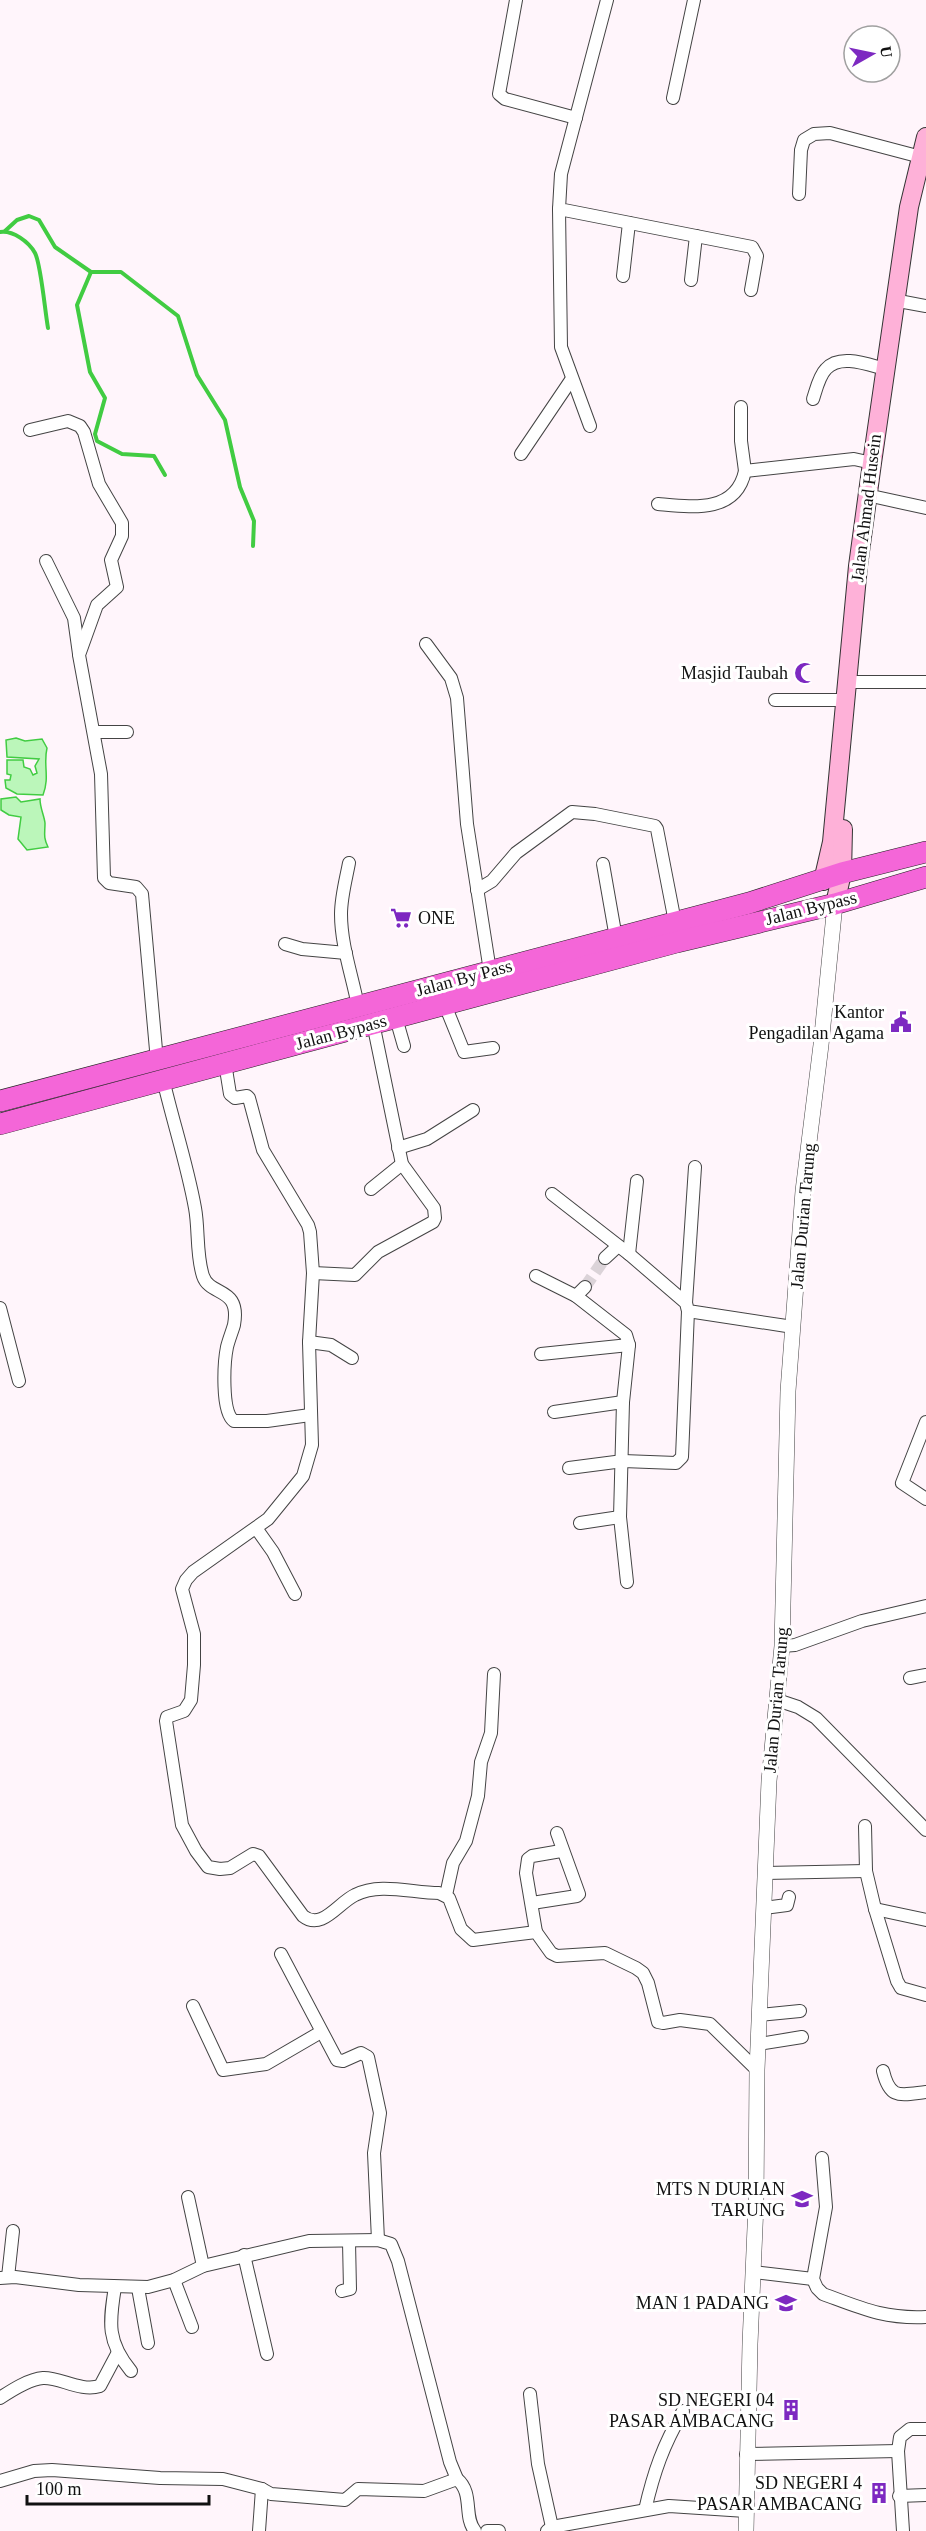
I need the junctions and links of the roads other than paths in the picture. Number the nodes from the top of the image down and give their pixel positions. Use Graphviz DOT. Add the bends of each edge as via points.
graph roads {
  1 [pos="516,0"];
  2 [pos="607,0"];
  3 [pos="694,0"];
  4 [pos="673,98"];
  5 [pos="576,118"];
  6 [pos="926,137"];
  7 [pos="924,164"];
  8 [pos="799,194"];
  9 [pos="559,209"];
  10 [pos="629,223"];
  11 [pos="696,236"];
  12 [pos="623,276"];
  13 [pos="692,280"];
  14 [pos="751,290"];
  15 [pos="904,302"];
  16 [pos="926,306"];
  17 [pos="885,369"];
  18 [pos="571,380"];
  19 [pos="813,399"];
  20 [pos="741,407"];
  21 [pos="590,426"];
  22 [pos="30,430"];
  23 [pos="521,454"];
  24 [pos="872,463"];
  25 [pos="745,471"];
  26 [pos="876,497"];
  27 [pos="658,504"];
  28 [pos="926,508"];
  29 [pos="46,561"];
  30 [pos="426,644"];
  31 [pos="79,655"];
  32 [pos="926,682"];
  33 [pos="849,688"];
  34 [pos="775,700"];
  35 [pos="94,732"];
  36 [pos="127,732"];
  37 [pos="926,852"];
  38 [pos="349,862"];
  39 [pos="603,864"];
  40 [pos="842,873"];
  41 [pos="926,877"];
  42 [pos="822,881"];
  43 [pos="477,890"];
  44 [pos="834,904"];
  45 [pos="675,922"];
  46 [pos="616,938"];
  47 [pos="285,944"];
  48 [pos="346,953"];
  49 [pos="484,973"];
  50 [pos="486,994"];
  51 [pos="445,1005"];
  52 [pos="358,1006"];
  53 [pos="396,1018"];
  54 [pos="373,1023"];
  55 [pos="404,1046"];
  56 [pos="493,1048"];
  57 [pos="225,1063"];
  58 [pos="160,1070"];
  59 [pos="110,1072"];
  60 [pos="117,1093"];
  61 [pos="0,1101"];
  62 [pos="473,1110"];
  63 [pos="0,1124"];
  64 [pos="398,1148"];
  65 [pos="402,1164"];
  66 [pos="695,1167"];
  67 [pos="638,1181"];
  68 [pos="371,1190"];
  69 [pos="552,1194"];
  70 [pos="624,1250"];
  71 [pos="605,1258"];
  72 [pos="313,1273"];
  73 [pos="536,1276"];
  74 [pos="687,1307"];
  75 [pos="0,1308"];
  76 [pos="793,1327"];
  77 [pos="309,1342"];
  78 [pos="629,1345"];
  79 [pos="541,1354"];
  80 [pos="352,1358"];
  81 [pos="19,1381"];
  82 [pos="623,1402"];
  83 [pos="554,1412"];
  84 [pos="310,1415"];
  85 [pos="926,1422"];
  86 [pos="623,1461"];
  87 [pos="569,1468"];
  88 [pos="926,1498"];
  89 [pos="620,1517"];
  90 [pos="580,1523"];
  91 [pos="256,1528"];
  92 [pos="627,1581"];
  93 [pos="295,1594"];
  94 [pos="926,1606"];
  95 [pos="782,1646"];
  96 [pos="494,1674"];
  97 [pos="926,1675"];
  98 [pos="910,1678"];
  99 [pos="777,1700"];
  100 [pos="866,1826"];
  101 [pos="926,1830"];
  102 [pos="557,1833"];
  103 [pos="561,1851"];
  104 [pos="866,1871"];
  105 [pos="765,1873"];
  106 [pos="446,1895"];
  107 [pos="789,1897"];
  108 [pos="532,1903"];
  109 [pos="764,1908"];
  110 [pos="875,1909"];
  111 [pos="926,1920"];
  112 [pos="537,1932"];
  113 [pos="281,1954"];
  114 [pos="926,1995"];
  115 [pos="193,2006"];
  116 [pos="800,2011"];
  117 [pos="760,2016"];
  118 [pos="321,2032"];
  119 [pos="802,2037"];
  120 [pos="759,2044"];
  121 [pos="757,2070"];
  122 [pos="884,2070"];
  123 [pos="926,2092"];
  124 [pos="822,2158"];
  125 [pos="188,2197"];
  126 [pos="13,2231"];
  127 [pos="378,2240"];
  128 [pos="349,2242"];
  129 [pos="244,2255"];
  130 [pos="203,2266"];
  131 [pos="754,2272"];
  132 [pos="4,2277"];
  133 [pos="813,2279"];
  134 [pos="174,2280"];
  135 [pos="115,2287"];
  136 [pos="138,2288"];
  137 [pos="342,2291"];
  138 [pos="926,2317"];
  139 [pos="192,2327"];
  140 [pos="148,2343"];
  141 [pos="117,2354"];
  142 [pos="267,2354"];
  143 [pos="131,2371"];
  144 [pos="530,2394"];
  145 [pos="0,2398"];
  146 [pos="683,2411"];
  147 [pos="926,2429"];
  148 [pos="898,2451"];
  149 [pos="746,2454"];
  150 [pos="0,2481"];
  151 [pos="454,2481"];
  152 [pos="262,2489"];
  153 [pos="926,2495"];
  154 [pos="899,2496"];
  155 [pos="645,2510"];
  156 [pos="746,2511"];
  157 [pos="550,2529"];
  158 [pos="259,2531"];
  159 [pos="476,2531"];
  160 [pos="487,2531"];
  161 [pos="499,2531"];
  162 [pos="746,2531"];
  163 [pos="903,2531"];
  1 -- 5 [label="street" via="499,94"];
  2 -- 5 [label="street"];
  3 -- 4 [label="street"];
  5 -- 9 [label="street" via="561,174"];
  6 -- 7 [label="main road, Jalan Ahmad Husein"];
  7 -- 8 [label="street" via="830,133 814,134 804,140 801,150"];
  7 -- 15 [label="main road, Jalan Ahmad Husein"];
  7 -- 17 [label="main road, Jalan Ahmad Husein" via="909,207"];
  9 -- 10 [label="street"];
  9 -- 18 [label="street" via="560,335"];
  10 -- 11 [label="street"];
  10 -- 12 [label="street"];
  11 -- 13 [label="street"];
  11 -- 14 [label="street" via="755,249"];
  15 -- 16 [label="street"];
  15 -- 26 [label="main road, Jalan Ahmad Husein"];
  17 -- 19 [label="street" via="851,361 835,363 825,370"];
  17 -- 24 [label="main road, Jalan Ahmad Husein"];
  18 -- 21 [label="street"];
  18 -- 23 [label="street"];
  20 -- 25 [label="street"];
  22 -- 31 [label="street" via="62,421 80,426 99,484 122,523 122,537 111,560 117,587 97,604"];
  24 -- 25 [label="street" via="854,459"];
  24 -- 33 [label="main road, Jalan Ahmad Husein" via="858,566"];
  25 -- 27 [label="street" via="735,493 719,503 696,507"];
  26 -- 28 [label="street"];
  26 -- 33 [label="main road, Jalan Ahmad Husein"];
  29 -- 31 [label="street" via="74,618"];
  30 -- 43 [label="street" via="451,678 457,698 467,824"];
  31 -- 35 [label="street"];
  32 -- 33 [label="street"];
  33 -- 34 [label="street"];
  33 -- 40 [label="main road, Jalan Ahmad Husein"];
  33 -- 42 [label="main road, Jalan Ahmad Husein" via="832,842"];
  35 -- 36 [label="street"];
  35 -- 58 [label="street" via="100,774 104,878 109,883 136,887 142,894"];
  37 -- 40 [label="highway, Jalan By Pass"];
  38 -- 48 [label="street" via="341,912"];
  39 -- 46 [label="street"];
  40 -- 42 [label="highway, Jalan By Pass"];
  40 -- 44 [label="main road, Jalan Durian Tarung"];
  41 -- 44 [label="highway, Jalan Bypass"];
  42 -- 45 [label="highway, Jalan By Pass"];
  43 -- 45 [label="street" via="492,881 516,853 572,812 589,813 655,826"];
  43 -- 49 [label="street"];
  44 -- 50 [label="highway, Jalan Bypass"];
  44 -- 76 [label="street, Jalan Durian Tarung" via="803,1191"];
  45 -- 46 [label="highway, Jalan By Pass"];
  46 -- 49 [label="highway, Jalan By Pass"];
  47 -- 48 [label="street" via="324,953"];
  48 -- 52 [label="street"];
  49 -- 50 [label="highway"];
  49 -- 52 [label="highway, Jalan By Pass"];
  50 -- 51 [label="highway, Jalan Bypass"];
  51 -- 53 [label="highway, Jalan Bypass"];
  51 -- 56 [label="street" via="462,1050 466,1053"];
  52 -- 58 [label="highway, Jalan By Pass"];
  53 -- 54 [label="highway, Jalan Bypass"];
  53 -- 55 [label="street"];
  54 -- 57 [label="highway, Jalan Bypass"];
  54 -- 64 [label="street"];
  57 -- 58 [label="highway, Jalan Bypass"];
  57 -- 72 [label="street" via="230,1094 234,1098 249,1098 263,1150 308,1225"];
  58 -- 59 [label="highway, Jalan By Pass"];
  58 -- 60 [label="highway, Jalan Bypass"];
  58 -- 84 [label="street" via="196,1209 202,1274 211,1287 225,1292 234,1307 234,1325 227,1348 228,1414 234,1421"];
  59 -- 60 [label="highway"];
  59 -- 61 [label="highway, Jalan By Pass"];
  60 -- 63 [label="highway, Jalan Bypass"];
  62 -- 64 [label="street" via="427,1139"];
  64 -- 65 [label="street"];
  65 -- 68 [label="street"];
  65 -- 72 [label="street" via="436,1211 433,1222 378,1252 355,1275"];
  66 -- 74 [label="street"];
  67 -- 70 [label="street"];
  69 -- 70 [label="street"];
  70 -- 71 [label="street"];
  70 -- 74 [label="street"];
  72 -- 77 [label="street"];
  73 -- 78 [label="street" via="580,1291 623,1331"];
  74 -- 76 [label="street"];
  74 -- 86 [label="street" via="682,1457 676,1463"];
  75 -- 81 [label="street"];
  76 -- 95 [label="street, Jalan Durian Tarung"];
  77 -- 80 [label="street" via="331,1345"];
  77 -- 84 [label="street"];
  78 -- 79 [label="street"];
  78 -- 82 [label="street"];
  82 -- 83 [label="street"];
  82 -- 86 [label="street"];
  84 -- 91 [label="street" via="312,1445 303,1476"];
  85 -- 88 [label="street" via="902,1483"];
  86 -- 87 [label="street"];
  86 -- 89 [label="street"];
  89 -- 90 [label="street"];
  89 -- 92 [label="street"];
  91 -- 93 [label="street"];
  91 -- 106 [label="street" via="193,1572 182,1588 194,1634 191,1700 184,1711 166,1718 182,1825 208,1867 230,1868 251,1855 259,1856 310,1922 320,1921 355,1894 374,1889"];
  94 -- 95 [label="street"];
  95 -- 99 [label="street, Jalan Durian Tarung"];
  96 -- 106 [label="street" via="490,1733 478,1796 466,1841 453,1863"];
  97 -- 98 [label="street"];
  99 -- 101 [label="street" via="816,1718"];
  99 -- 105 [label="street, Jalan Durian Tarung"];
  100 -- 104 [label="street"];
  102 -- 103 [label="street"];
  103 -- 108 [label="street" via="528,1860 526,1873"];
  103 -- 108 [label="street" via="579,1893"];
  104 -- 105 [label="street"];
  104 -- 110 [label="street"];
  105 -- 109 [label="street, Jalan Durian Tarung"];
  106 -- 112 [label="street" via="461,1929 473,1940"];
  107 -- 109 [label="street" via="787,1905"];
  108 -- 112 [label="street"];
  109 -- 117 [label="street, Jalan Durian Tarung"];
  110 -- 111 [label="street"];
  110 -- 114 [label="street" via="901,1988"];
  112 -- 121 [label="street" via="557,1956 605,1953 636,1968 648,1983 658,2022 710,2024"];
  113 -- 118 [label="street"];
  115 -- 118 [label="street" via="222,2070 266,2064"];
  116 -- 117 [label="street"];
  117 -- 120 [label="street, Jalan Durian Tarung"];
  118 -- 127 [label="street" via="338,2061 363,2054 370,2062 380,2113 374,2153"];
  119 -- 120 [label="street"];
  120 -- 121 [label="street, Jalan Durian Tarung"];
  121 -- 131 [label="street, Jalan Durian Tarung"];
  122 -- 123 [label="street" via="892,2092"];
  124 -- 133 [label="street" via="826,2207"];
  125 -- 130 [label="street"];
  126 -- 132 [label="street"];
  127 -- 128 [label="street"];
  127 -- 151 [label="street" via="391,2244 396,2254"];
  128 -- 129 [label="street" via="309,2241"];
  128 -- 137 [label="street" via="350,2289"];
  129 -- 130 [label="street"];
  129 -- 142 [label="street"];
  130 -- 134 [label="street"];
  131 -- 133 [label="street"];
  131 -- 149 [label="street, Jalan Durian Tarung"];
  132 -- 135 [label="street"];
  133 -- 138 [label="street" via="823,2294 877,2314"];
  134 -- 136 [label="street"];
  134 -- 139 [label="street"];
  135 -- 136 [label="street"];
  135 -- 141 [label="street" via="111,2324"];
  136 -- 140 [label="street"];
  141 -- 143 [label="street"];
  141 -- 145 [label="street" via="100,2386 70,2385 44,2378"];
  144 -- 157 [label="street"];
  146 -- 155 [label="street" via="664,2444"];
  147 -- 148 [label="street" via="903,2433"];
  148 -- 149 [label="street"];
  148 -- 154 [label="street"];
  149 -- 156 [label="street, Jalan Durian Tarung"];
  150 -- 152 [label="street" via="52,2470 223,2479"];
  151 -- 152 [label="street" via="424,2491 358,2489 345,2500 279,2495"];
  151 -- 159 [label="street" via="460,2481 468,2496 471,2526"];
  152 -- 158 [label="street"];
  153 -- 154 [label="street"];
  154 -- 163 [label="street"];
  155 -- 156 [label="street" via="669,2506"];
  155 -- 157 [label="street"];
  156 -- 162 [label="street, Jalan Durian Tarung"];
  160 -- 161 [label="street"];
}
